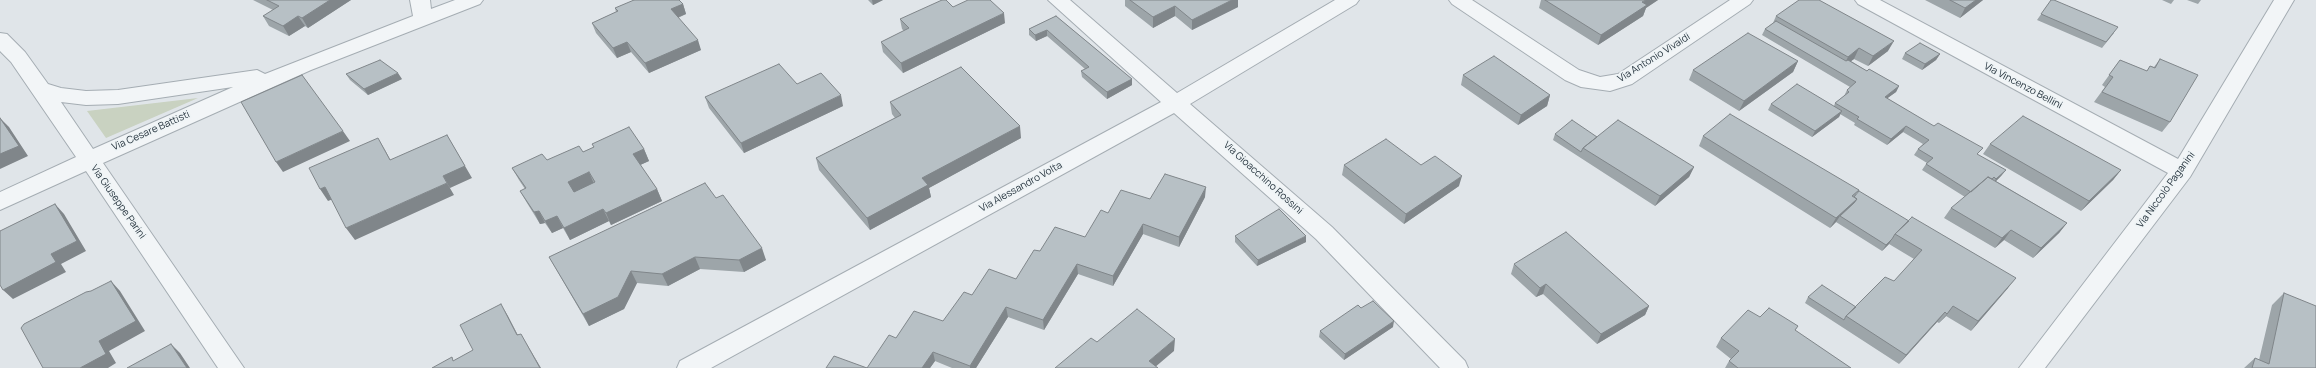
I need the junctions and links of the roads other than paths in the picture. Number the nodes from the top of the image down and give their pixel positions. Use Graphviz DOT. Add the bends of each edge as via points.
graph roads {
  1 [pos="473,0"];
  2 [pos="1058,0"];
  3 [pos="1348,0"];
  4 [pos="1459,0"];
  5 [pos="1743,0"];
  6 [pos="1865,0"];
  7 [pos="2284,0"];
  8 [pos="421,10"];
  9 [pos="0,39"];
  10 [pos="304,65"];
  11 [pos="41,89"];
  12 [pos="1177,102"];
  13 [pos="88,160"];
  14 [pos="2182,171"];
  15 [pos="0,202"];
  16 [pos="232,368"];
  17 [pos="689,368"];
  18 [pos="1456,368"];
  19 [pos="2031,368"];
  1 -- 8 [label="street, Via Cesare Battisti"];
  2 -- 12 [label="street, Via Gioacchino Rossini"];
  3 -- 12 [label="street, Via Alessandro Volta"];
  4 -- 5 [label="street, Via Antonio Vivaldi" via="1572,75 1581,80 1610,84 1624,79"];
  6 -- 14 [label="street, Via Vincenzo Bellini"];
  7 -- 14 [label="street, Via Niccolò Paganini"];
  8 -- 10 [label="street, Via Cesare Battisti"];
  9 -- 11 [label="street, Via Giuseppe Parini" via="18,56"];
  10 -- 11 [label="street, Via Cesare Battisti" via="257,76 118,97 86,98 60,95"];
  10 -- 13 [label="street, Via Cesare Battisti"];
  11 -- 13 [label="street, Via Giuseppe Parini"];
  12 -- 17 [label="street, Via Alessandro Volta"];
  12 -- 18 [label="street, Via Gioacchino Rossini" via="1324,233"];
  13 -- 15 [label="street, Via Cesare Battisti"];
  13 -- 16 [label="street, Via Giuseppe Parini"];
  14 -- 19 [label="street, Via Niccolò Paganini"];
}
